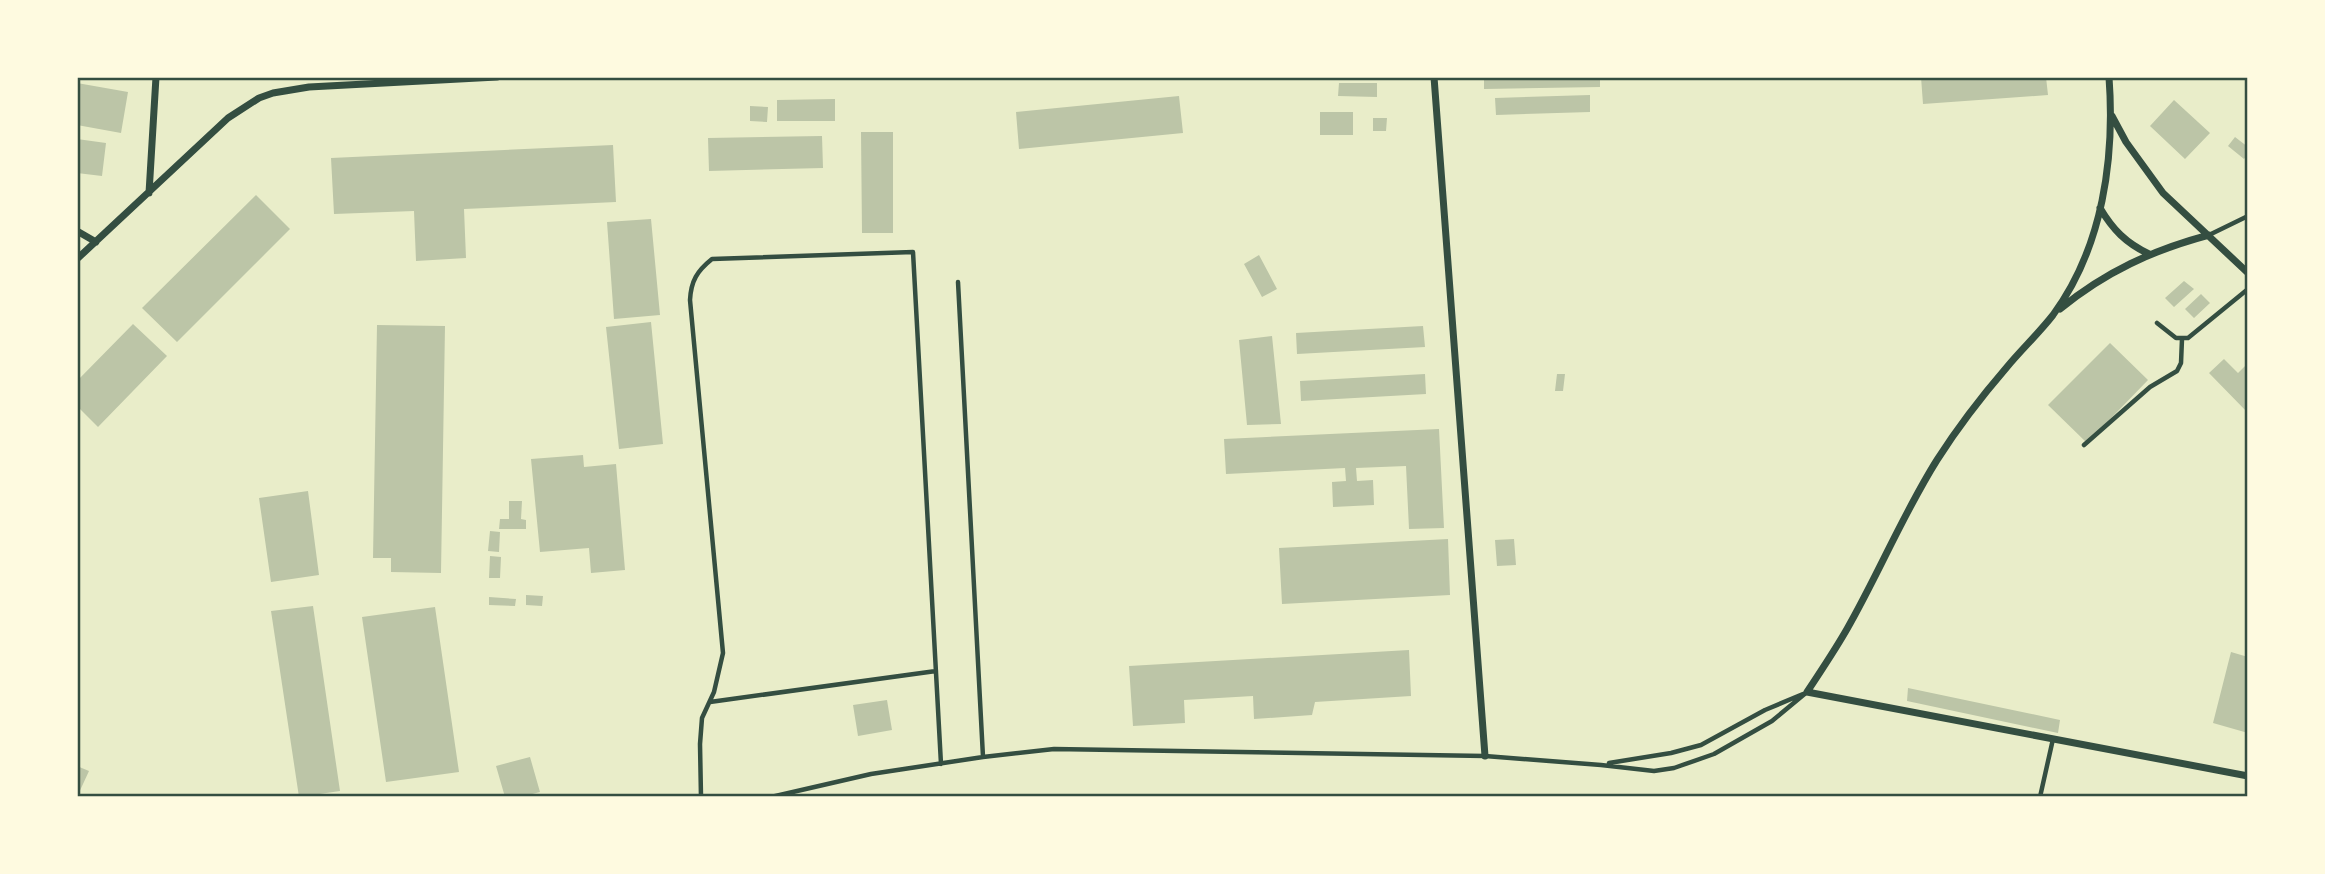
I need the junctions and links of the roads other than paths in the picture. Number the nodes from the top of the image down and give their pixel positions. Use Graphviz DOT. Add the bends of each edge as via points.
graph roads {
  1 [pos="156,77"];
  2 [pos="497,77"];
  3 [pos="1434,77"];
  4 [pos="2109,77"];
  5 [pos="2111,114"];
  6 [pos="149,193"];
  7 [pos="2100,208"];
  8 [pos="2248,216"];
  9 [pos="77,232"];
  10 [pos="2209,235"];
  11 [pos="96,242"];
  12 [pos="2149,254"];
  13 [pos="77,259"];
  14 [pos="2248,273"];
  15 [pos="958,282"];
  16 [pos="2248,289"];
  17 [pos="2054,314"];
  18 [pos="2157,323"];
  19 [pos="2182,339"];
  20 [pos="2084,445"];
  21 [pos="936,671"];
  22 [pos="1807,692"];
  23 [pos="709,702"];
  24 [pos="2053,738"];
  25 [pos="1485,756"];
  26 [pos="983,757"];
  27 [pos="941,764"];
  28 [pos="1601,765"];
  29 [pos="2248,776"];
  30 [pos="701,797"];
  31 [pos="771,797"];
  32 [pos="2039,797"];
  1 -- 6 [label="street"];
  2 -- 6 [label="street" via="273,93 228,118"];
  3 -- 25 [label="street"];
  4 -- 5 [label="street"];
  5 -- 7 [label="street"];
  5 -- 10 [label="street" via="2163,193"];
  6 -- 11 [label="street"];
  7 -- 12 [label="street" via="2125,241"];
  7 -- 17 [label="street" via="2081,263"];
  8 -- 10 [label="lane"];
  9 -- 11 [label="street"];
  10 -- 12 [label="street"];
  10 -- 14 [label="street"];
  11 -- 13 [label="street"];
  12 -- 17 [label="street" via="2099,280"];
  15 -- 26 [label="lane"];
  16 -- 19 [label="lane"];
  17 -- 22 [label="street" via="1989,388 1940,456 1848,628"];
  18 -- 19 [label="lane"];
  19 -- 20 [label="lane" via="2177,371 2150,387"];
  21 -- 23 [label="lane"];
  21 -- 23 [label="lane" via="913,252 712,259 699,269 690,300 723,653"];
  21 -- 27 [label="lane"];
  22 -- 24 [label="street"];
  22 -- 28 [label="lane" via="1701,745"];
  22 -- 28 [label="lane" via="1764,726 1695,762 1654,771"];
  23 -- 30 [label="lane" via="699,744"];
  24 -- 29 [label="street"];
  24 -- 32 [label="lane"];
  25 -- 26 [label="lane" via="1054,748"];
  25 -- 28 [label="lane"];
  26 -- 27 [label="lane"];
  27 -- 31 [label="lane" via="871,774"];
}
